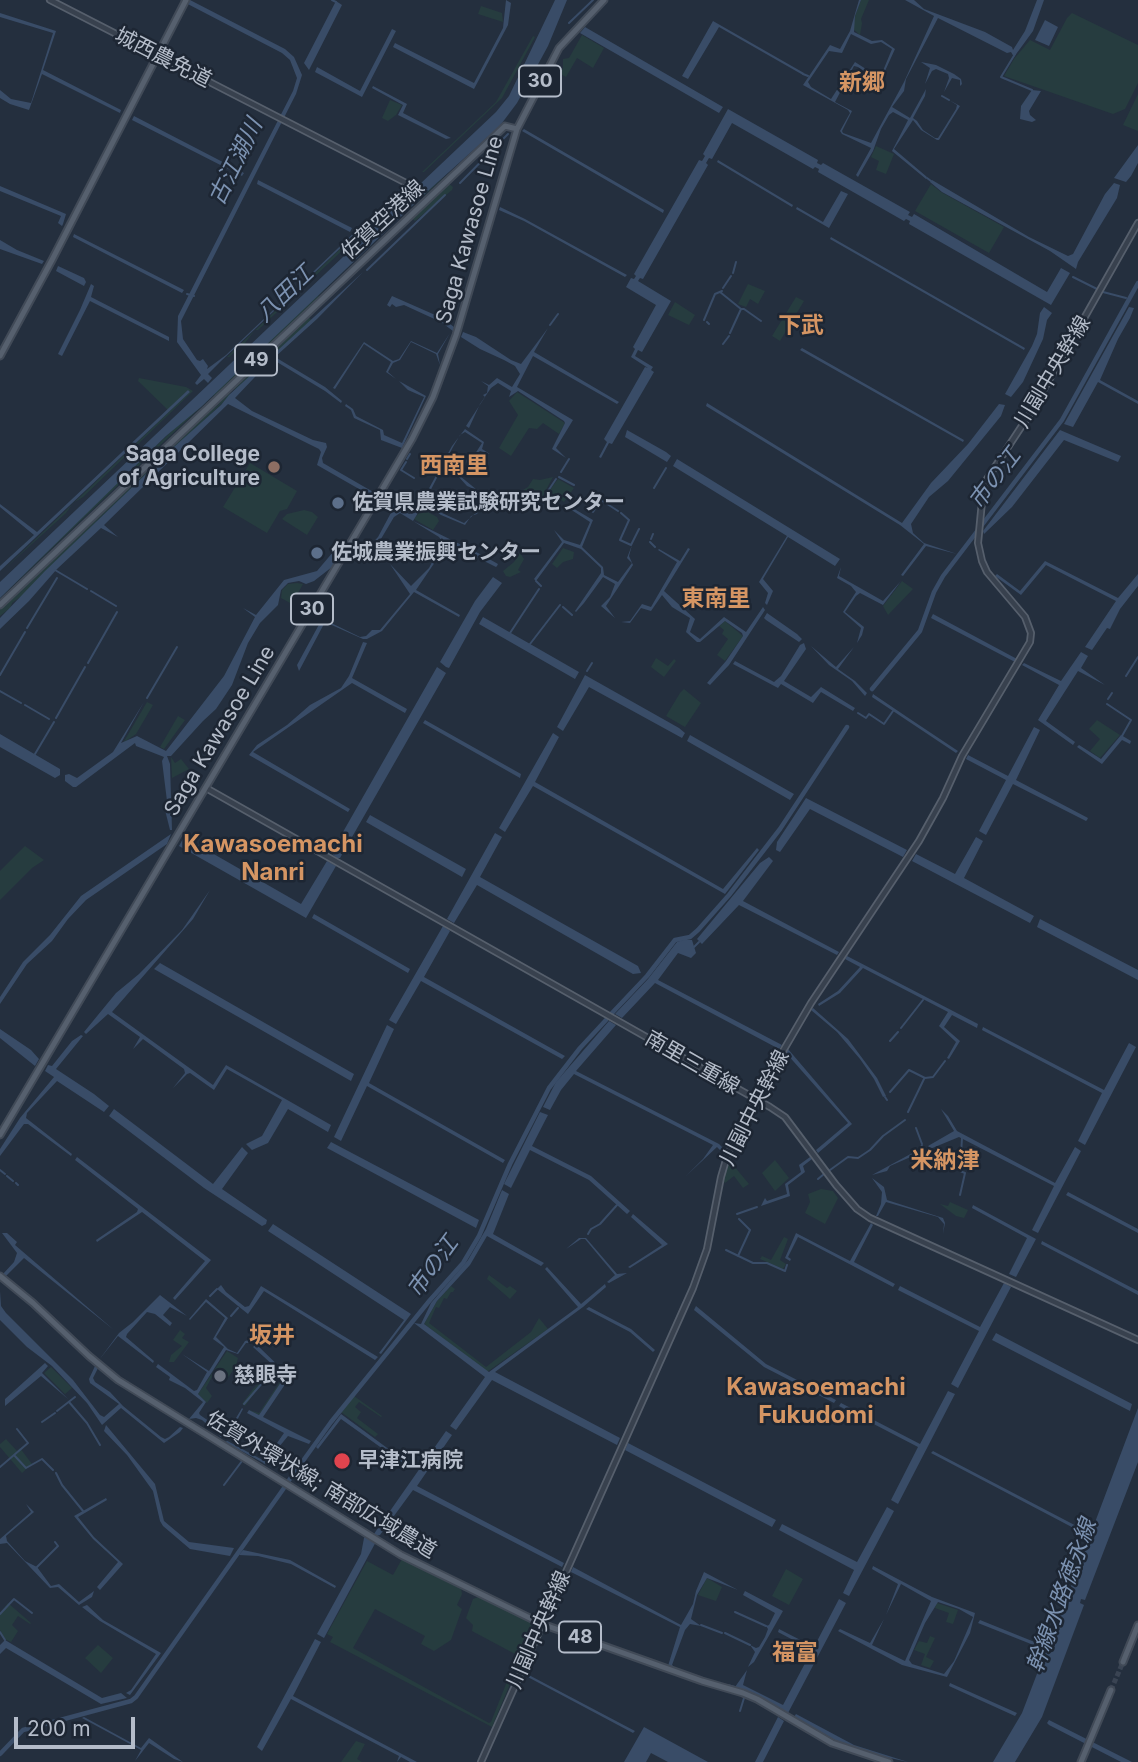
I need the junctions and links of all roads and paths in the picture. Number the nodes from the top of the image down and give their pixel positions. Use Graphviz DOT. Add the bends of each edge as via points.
graph roads {
  1 [pos="50,0"];
  2 [pos="604,0"];
  3 [pos="184,2"];
  4 [pos="158,55"];
  5 [pos="517,129"];
  6 [pos="410,185"];
  7 [pos="1138,223"];
  8 [pos="0,356"];
  9 [pos="0,605"];
  10 [pos="206,788"];
  11 [pos="755,1099"];
  12 [pos="0,1135"];
  13 [pos="0,1276"];
  14 [pos="1138,1340"];
  15 [pos="542,1624"];
  16 [pos="1138,1625"];
  17 [pos="1123,1662"];
  18 [pos="1111,1690"];
  19 [pos="481,1762"];
  20 [pos="889,1762"];
  21 [pos="1081,1762"];
  1 -- 4 [label="street, 城西農免道"];
  2 -- 5 [label="main road, Saga Kawasoe Line / 30" via="559,47"];
  3 -- 4 [label="main road"];
  4 -- 6 [label="street, 城西農免道"];
  4 -- 8 [label="main road"];
  5 -- 9 [label="main road, 佐賀空港線 / 49" via="505,126"];
  5 -- 10 [label="main road, Saga Kawasoe Line / 30" via="459,327 429,407"];
  7 -- 11 [label="street, 川副中央幹線" via="1066,354 987,479 978,543 982,561 1025,617 1031,642 976,731 919,841 811,1003"];
  10 -- 11 [label="street, 南里三重線"];
  10 -- 12 [label="main road, Saga Kawasoe Line / 30"];
  11 -- 14 [label="street, 南里三重線" via="785,1117 836,1185 870,1218"];
  11 -- 15 [label="street, 川副中央幹線" via="728,1153 707,1249 693,1288"];
  13 -- 15 [label="main road, 佐賀外環状線; 南部広域農道 / 48" via="118,1380 387,1548"];
  15 -- 19 [label="street, 川副中央幹線"];
  15 -- 20 [label="main road, 佐賀外環状線; 南部広域農道 / 48" via="743,1693 832,1743"];
  16 -- 17 [label="main road"];
  18 -- 21 [label="main road"];
}
